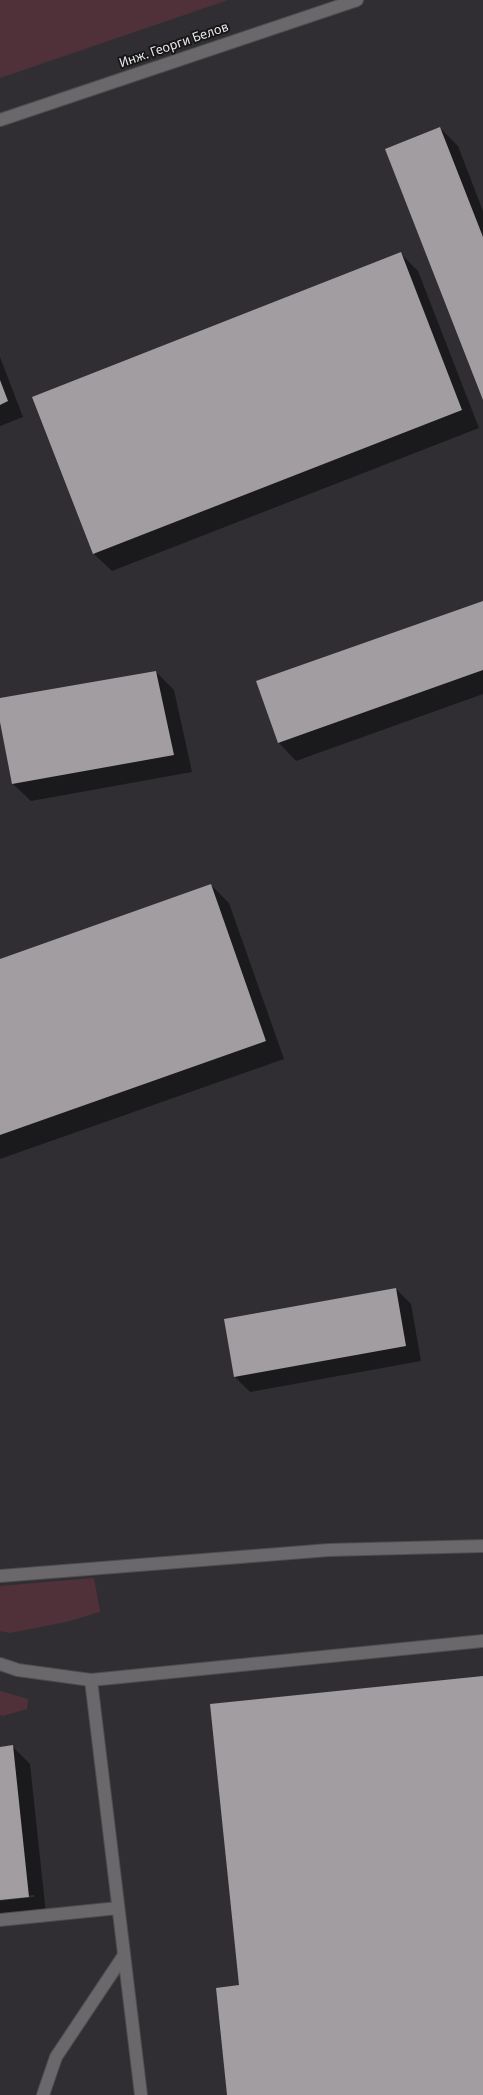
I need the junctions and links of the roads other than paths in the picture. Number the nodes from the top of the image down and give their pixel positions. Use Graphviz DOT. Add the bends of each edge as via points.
graph roads {
  1 [pos="357,0"];
  2 [pos="0,120"];
  3 [pos="483,1546"];
  4 [pos="0,1576"];
  5 [pos="483,1641"];
  6 [pos="0,1664"];
  7 [pos="91,1680"];
  8 [pos="118,1908"];
  9 [pos="0,1920"];
  10 [pos="124,1955"];
  11 [pos="43,2095"];
  12 [pos="141,2095"];
  1 -- 2 [label="street, Инж. Георги Белов"];
  3 -- 4 [label="street" via="329,1550"];
  5 -- 7 [label="street"];
  6 -- 7 [label="street" via="18,1670"];
  7 -- 8 [label="street"];
  8 -- 9 [label="street"];
  8 -- 10 [label="street"];
  10 -- 11 [label="street" via="56,2057"];
  10 -- 12 [label="street"];
}
